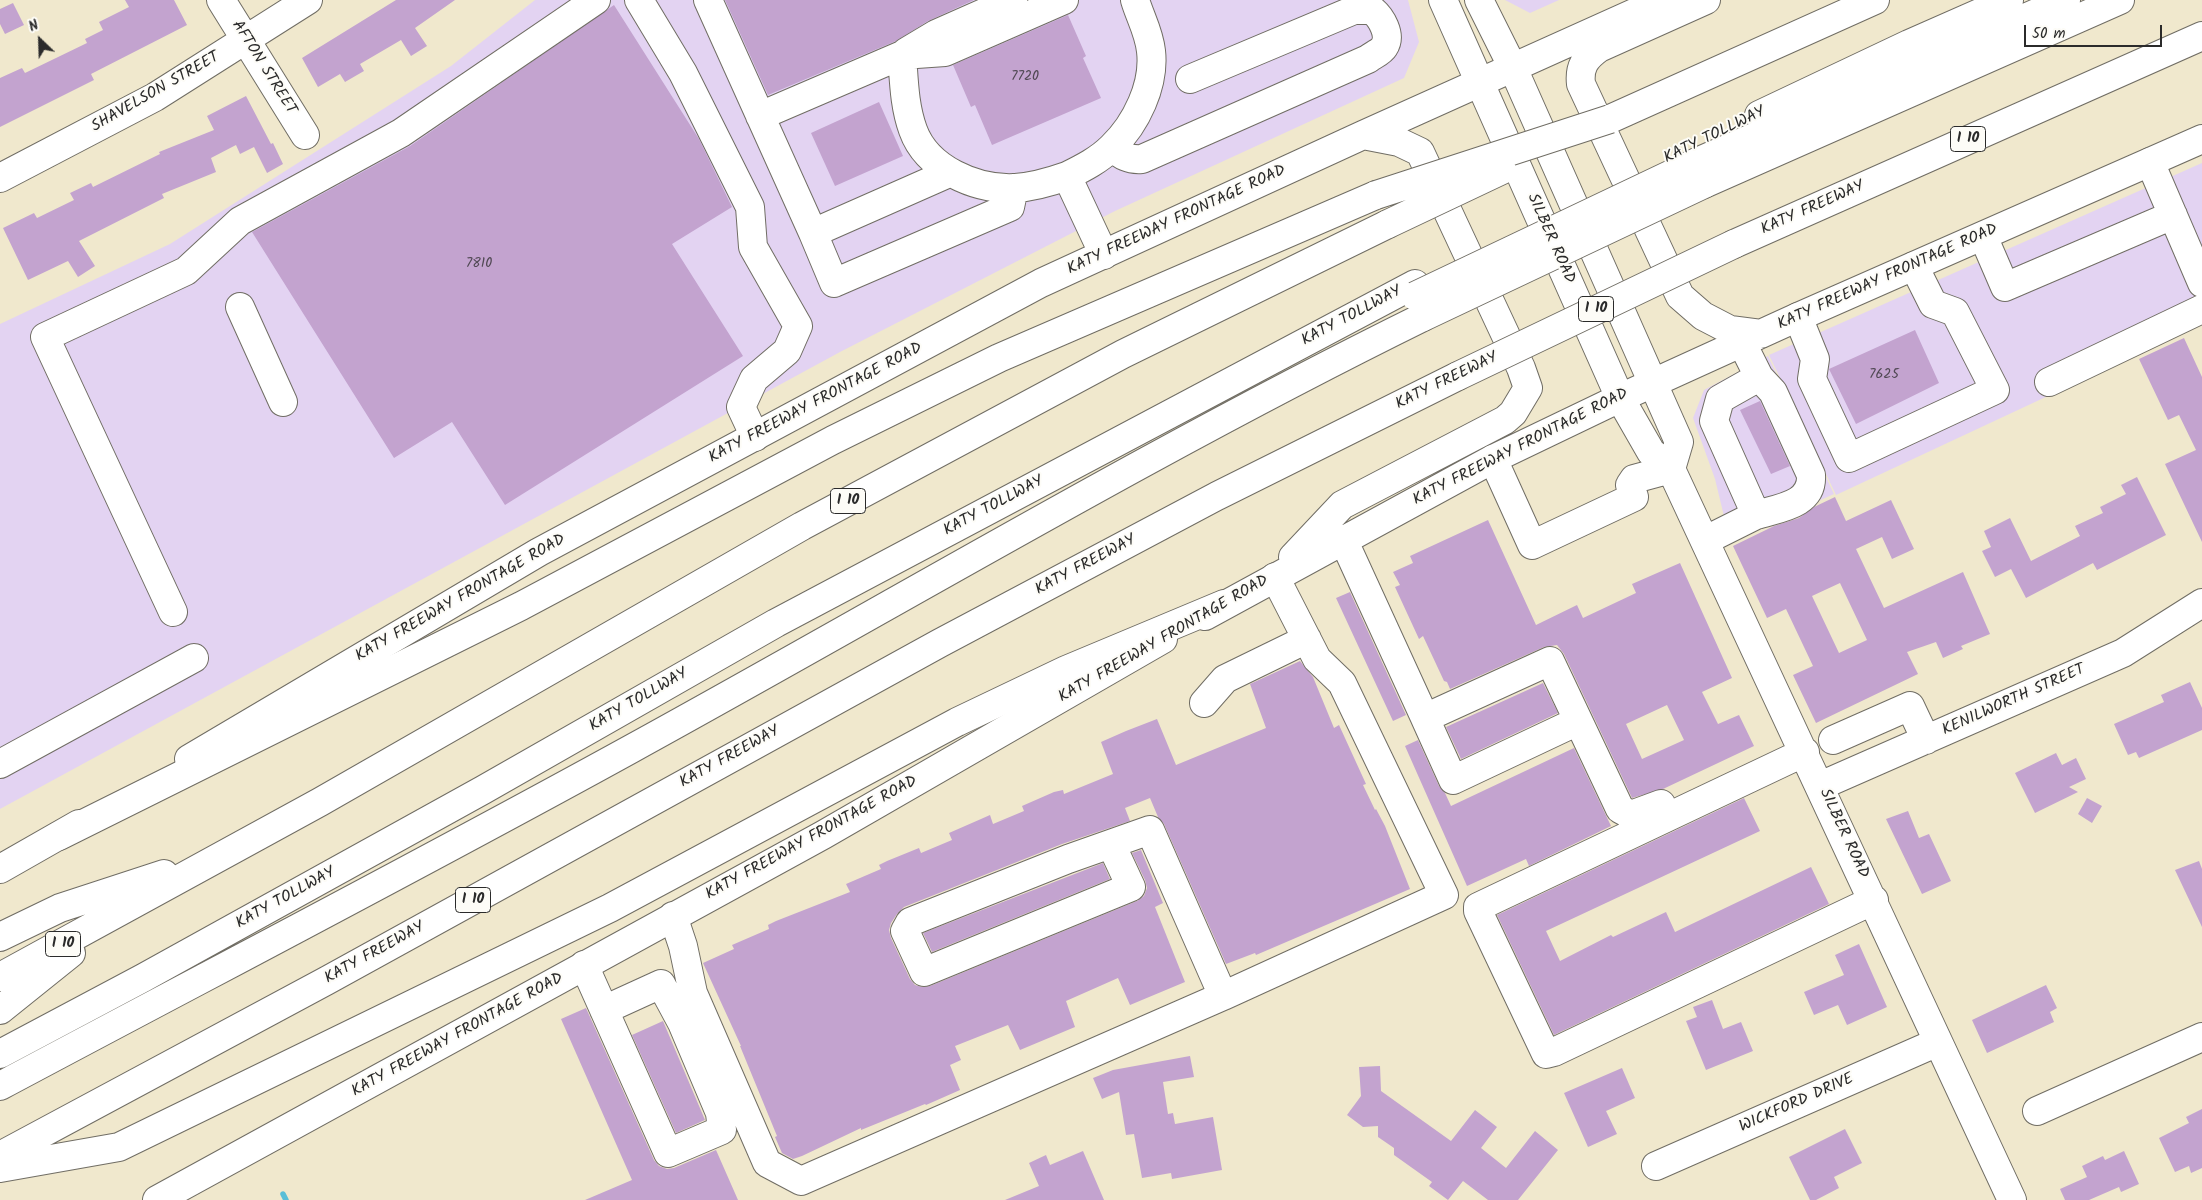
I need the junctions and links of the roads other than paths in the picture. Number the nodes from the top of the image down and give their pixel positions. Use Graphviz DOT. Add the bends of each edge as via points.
graph roads {
  1 [pos="221,0"];
  2 [pos="308,0"];
  3 [pos="596,0"];
  4 [pos="639,0"];
  5 [pos="708,0"];
  6 [pos="1013,0"];
  7 [pos="1064,0"];
  8 [pos="1135,0"];
  9 [pos="1443,0"];
  10 [pos="1479,0"];
  11 [pos="1663,0"];
  12 [pos="1706,0"];
  13 [pos="1874,0"];
  14 [pos="2010,0"];
  15 [pos="2066,0"];
  16 [pos="2120,0"];
  17 [pos="2202,36"];
  18 [pos="245,39"];
  19 [pos="902,54"];
  20 [pos="1513,68"];
  21 [pos="1190,79"];
  22 [pos="1480,83"];
  23 [pos="760,116"];
  24 [pos="1610,119"];
  25 [pos="305,135"];
  26 [pos="1363,135"];
  27 [pos="2202,139"];
  28 [pos="1112,148"];
  29 [pos="2150,162"];
  30 [pos="1697,165"];
  31 [pos="949,173"];
  32 [pos="1067,176"];
  33 [pos="0,178"];
  34 [pos="1014,188"];
  35 [pos="2173,215"];
  36 [pos="812,234"];
  37 [pos="1983,236"];
  38 [pos="1104,255"];
  39 [pos="1914,266"];
  40 [pos="2202,283"];
  41 [pos="1418,299"];
  42 [pos="240,307"];
  43 [pos="2202,308"];
  44 [pos="1798,317"];
  45 [pos="1751,339"];
  46 [pos="1759,377"];
  47 [pos="2049,382"];
  48 [pos="1653,383"];
  49 [pos="1620,398"];
  50 [pos="283,402"];
  51 [pos="755,437"];
  52 [pos="1493,459"];
  53 [pos="1671,468"];
  54 [pos="1756,515"];
  55 [pos="1343,539"];
  56 [pos="1706,540"];
  57 [pos="1275,577"];
  58 [pos="2202,603"];
  59 [pos="1224,604"];
  60 [pos="173,612"];
  61 [pos="1307,639"];
  62 [pos="194,658"];
  63 [pos="1204,703"];
  64 [pos="1425,718"];
  65 [pos="1578,721"];
  66 [pos="1833,740"];
  67 [pos="1926,740"];
  68 [pos="1801,745"];
  69 [pos="0,764"];
  70 [pos="1820,786"];
  71 [pos="59,836"];
  72 [pos="1111,844"];
  73 [pos="228,854"];
  74 [pos="0,869"];
  75 [pos="1874,900"];
  76 [pos="125,910"];
  77 [pos="674,916"];
  78 [pos="0,937"];
  79 [pos="584,966"];
  80 [pos="0,977"];
  81 [pos="1223,996"];
  82 [pos="0,1010"];
  83 [pos="604,1010"];
  84 [pos="2202,1037"];
  85 [pos="1938,1042"];
  86 [pos="0,1054"];
  87 [pos="0,1086"];
  88 [pos="2037,1111"];
  89 [pos="4,1161"];
  90 [pos="1656,1166"];
  91 [pos="157,1200"];
  92 [pos="2012,1200"];
  1 -- 18 [label="main road, AFTON STREET"];
  2 -- 18 [label="main road, SHAVELSON STREET"];
  3 -- 60 [label="main road" via="401,133 240,221 186,271 45,337"];
  4 -- 51 [label="main road" via="683,74 750,207 753,246 798,326 788,351 754,379 742,407"];
  5 -- 23 [label="main road"];
  6 -- 19 [label="main road" via="936,34"];
  7 -- 19 [label="main road" via="944,52"];
  8 -- 28 [label="main road" via="1146,24 1152,52 1150,77 1131,124"];
  9 -- 22 [label="main road, SILBER ROAD"];
  10 -- 20 [label="main road"];
  11 -- 20 [label="main road, KATY FREEWAY FRONTAGE ROAD"];
  12 -- 45 [label="main road" via="1599,48 1583,64 1581,84 1680,296 1703,316"];
  13 -- 24 [label="main road, I 10"];
  14 -- 30 [label="main road, KATY TOLLWAY" via="1909,44"];
  15 -- 30 [label="main road"];
  16 -- 30 [label="main road"];
  17 -- 89 [label="main road, KATY FREEWAY / I 10, bridge" via="1734,244 1217,496 940,643"];
  18 -- 25 [label="main road, AFTON STREET"];
  18 -- 33 [label="main road, SHAVELSON STREET" via="155,97"];
  19 -- 23 [label="main road"];
  19 -- 31 [label="main road" via="904,93 913,132 927,154"];
  20 -- 22 [label="main road, KATY FREEWAY FRONTAGE ROAD"];
  20 -- 48 [label="main road"];
  21 -- 28 [label="main road" via="1354,10 1372,10 1381,17 1384,26 1387,41 1384,48 1368,59 1142,159 1121,156"];
  22 -- 26 [label="main road, KATY FREEWAY FRONTAGE ROAD"];
  22 -- 49 [label="main road, SILBER ROAD"];
  23 -- 36 [label="main road"];
  24 -- 71 [label="main road, bridge" via="1376,195 973,370 833,440 521,606"];
  24 -- 73 [label="main road, I 10, bridge" via="1123,354 811,521"];
  26 -- 38 [label="main road, KATY FREEWAY FRONTAGE ROAD"];
  26 -- 57 [label="main road" via="1399,142 1420,152 1528,388 1505,420 1342,505"];
  27 -- 29 [label="main road, KATY FREEWAY FRONTAGE ROAD"];
  28 -- 32 [label="main road"];
  29 -- 35 [label="main road"];
  29 -- 37 [label="main road, KATY FREEWAY FRONTAGE ROAD"];
  30 -- 41 [label="main road, bridge"];
  30 -- 41 [label="main road, KATY TOLLWAY"];
  31 -- 34 [label="main road" via="970,181"];
  31 -- 36 [label="main road"];
  32 -- 34 [label="main road"];
  32 -- 38 [label="main road"];
  34 -- 36 [label="main road" via="1010,207 834,283"];
  35 -- 37 [label="main road" via="2005,287"];
  35 -- 40 [label="main road"];
  37 -- 39 [label="main road, KATY FREEWAY FRONTAGE ROAD"];
  38 -- 51 [label="main road, KATY FREEWAY FRONTAGE ROAD" via="1041,284"];
  39 -- 44 [label="main road, KATY FREEWAY FRONTAGE ROAD"];
  39 -- 44 [label="main road" via="1932,304 1955,312 1994,390 1849,458 1812,379 1815,359"];
  41 -- 86 [label="main road, KATY TOLLWAY" via="1113,443 776,623 483,790"];
  41 -- 87 [label="main road" via="1276,390 629,750"];
  42 -- 50 [label="main road"];
  43 -- 47 [label="main road"];
  44 -- 45 [label="main road, KATY FREEWAY FRONTAGE ROAD"];
  45 -- 46 [label="main road"];
  45 -- 48 [label="main road, KATY FREEWAY FRONTAGE ROAD"];
  46 -- 54 [label="main road" via="1720,399 1714,421"];
  46 -- 54 [label="main road" via="1773,392 1811,474 1812,484 1799,502"];
  48 -- 49 [label="main road, KATY FREEWAY FRONTAGE ROAD"];
  48 -- 53 [label="main road" via="1679,442"];
  49 -- 52 [label="main road, KATY FREEWAY FRONTAGE ROAD"];
  49 -- 53 [label="main road, SILBER ROAD" via="1651,452"];
  51 -- 71 [label="main road, KATY FREEWAY FRONTAGE ROAD" via="540,552"];
  52 -- 53 [label="main road" via="1532,545 1634,497 1630,485 1634,479"];
  52 -- 55 [label="main road, KATY FREEWAY FRONTAGE ROAD"];
  53 -- 56 [label="main road, SILBER ROAD"];
  54 -- 56 [label="main road"];
  55 -- 57 [label="main road, KATY FREEWAY FRONTAGE ROAD"];
  55 -- 64 [label="main road"];
  56 -- 68 [label="main road, SILBER ROAD"];
  57 -- 59 [label="main road, KATY FREEWAY FRONTAGE ROAD"];
  57 -- 61 [label="main road"];
  58 -- 67 [label="main road, KENILWORTH STREET" via="2123,653"];
  59 -- 77 [label="main road, KATY FREEWAY FRONTAGE ROAD" via="832,830"];
  59 -- 89 [label="main road" via="1066,670 957,722 610,908 119,1147"];
  61 -- 63 [label="main road" via="1226,679"];
  61 -- 81 [label="main road" via="1317,659 1342,683 1444,895"];
  62 -- 69 [label="main road"];
  64 -- 65 [label="main road" via="1550,661"];
  64 -- 65 [label="main road" via="1453,780"];
  65 -- 68 [label="main road" via="1616,802 1625,813 1632,815"];
  66 -- 67 [label="main road" via="1910,706"];
  67 -- 70 [label="main road, KENILWORTH STREET"];
  68 -- 70 [label="main road, SILBER ROAD"];
  68 -- 75 [label="main road" via="1664,817 1478,907 1478,911 1546,1054"];
  70 -- 75 [label="main road, SILBER ROAD"];
  71 -- 74 [label="main road, KATY FREEWAY FRONTAGE ROAD"];
  72 -- 72 [label="main road" via="910,922 905,931 924,972 1131,887"];
  72 -- 81 [label="main road" via="1150,830"];
  73 -- 76 [label="main road, I 10"];
  73 -- 78 [label="main road" via="60,908"];
  75 -- 85 [label="main road, SILBER ROAD"];
  76 -- 80 [label="main road, I 10"];
  76 -- 82 [label="main road"];
  77 -- 79 [label="main road, KATY FREEWAY FRONTAGE ROAD"];
  77 -- 81 [label="main road" via="693,993 767,1163 801,1181"];
  79 -- 83 [label="main road"];
  79 -- 91 [label="main road, KATY FREEWAY FRONTAGE ROAD"];
  83 -- 83 [label="main road" via="668,1153 722,1130 720,1113 682,1023 661,984"];
  84 -- 88 [label="main road"];
  85 -- 90 [label="main road, WICKFORD DRIVE"];
  85 -- 92 [label="main road, SILBER ROAD"];
}
